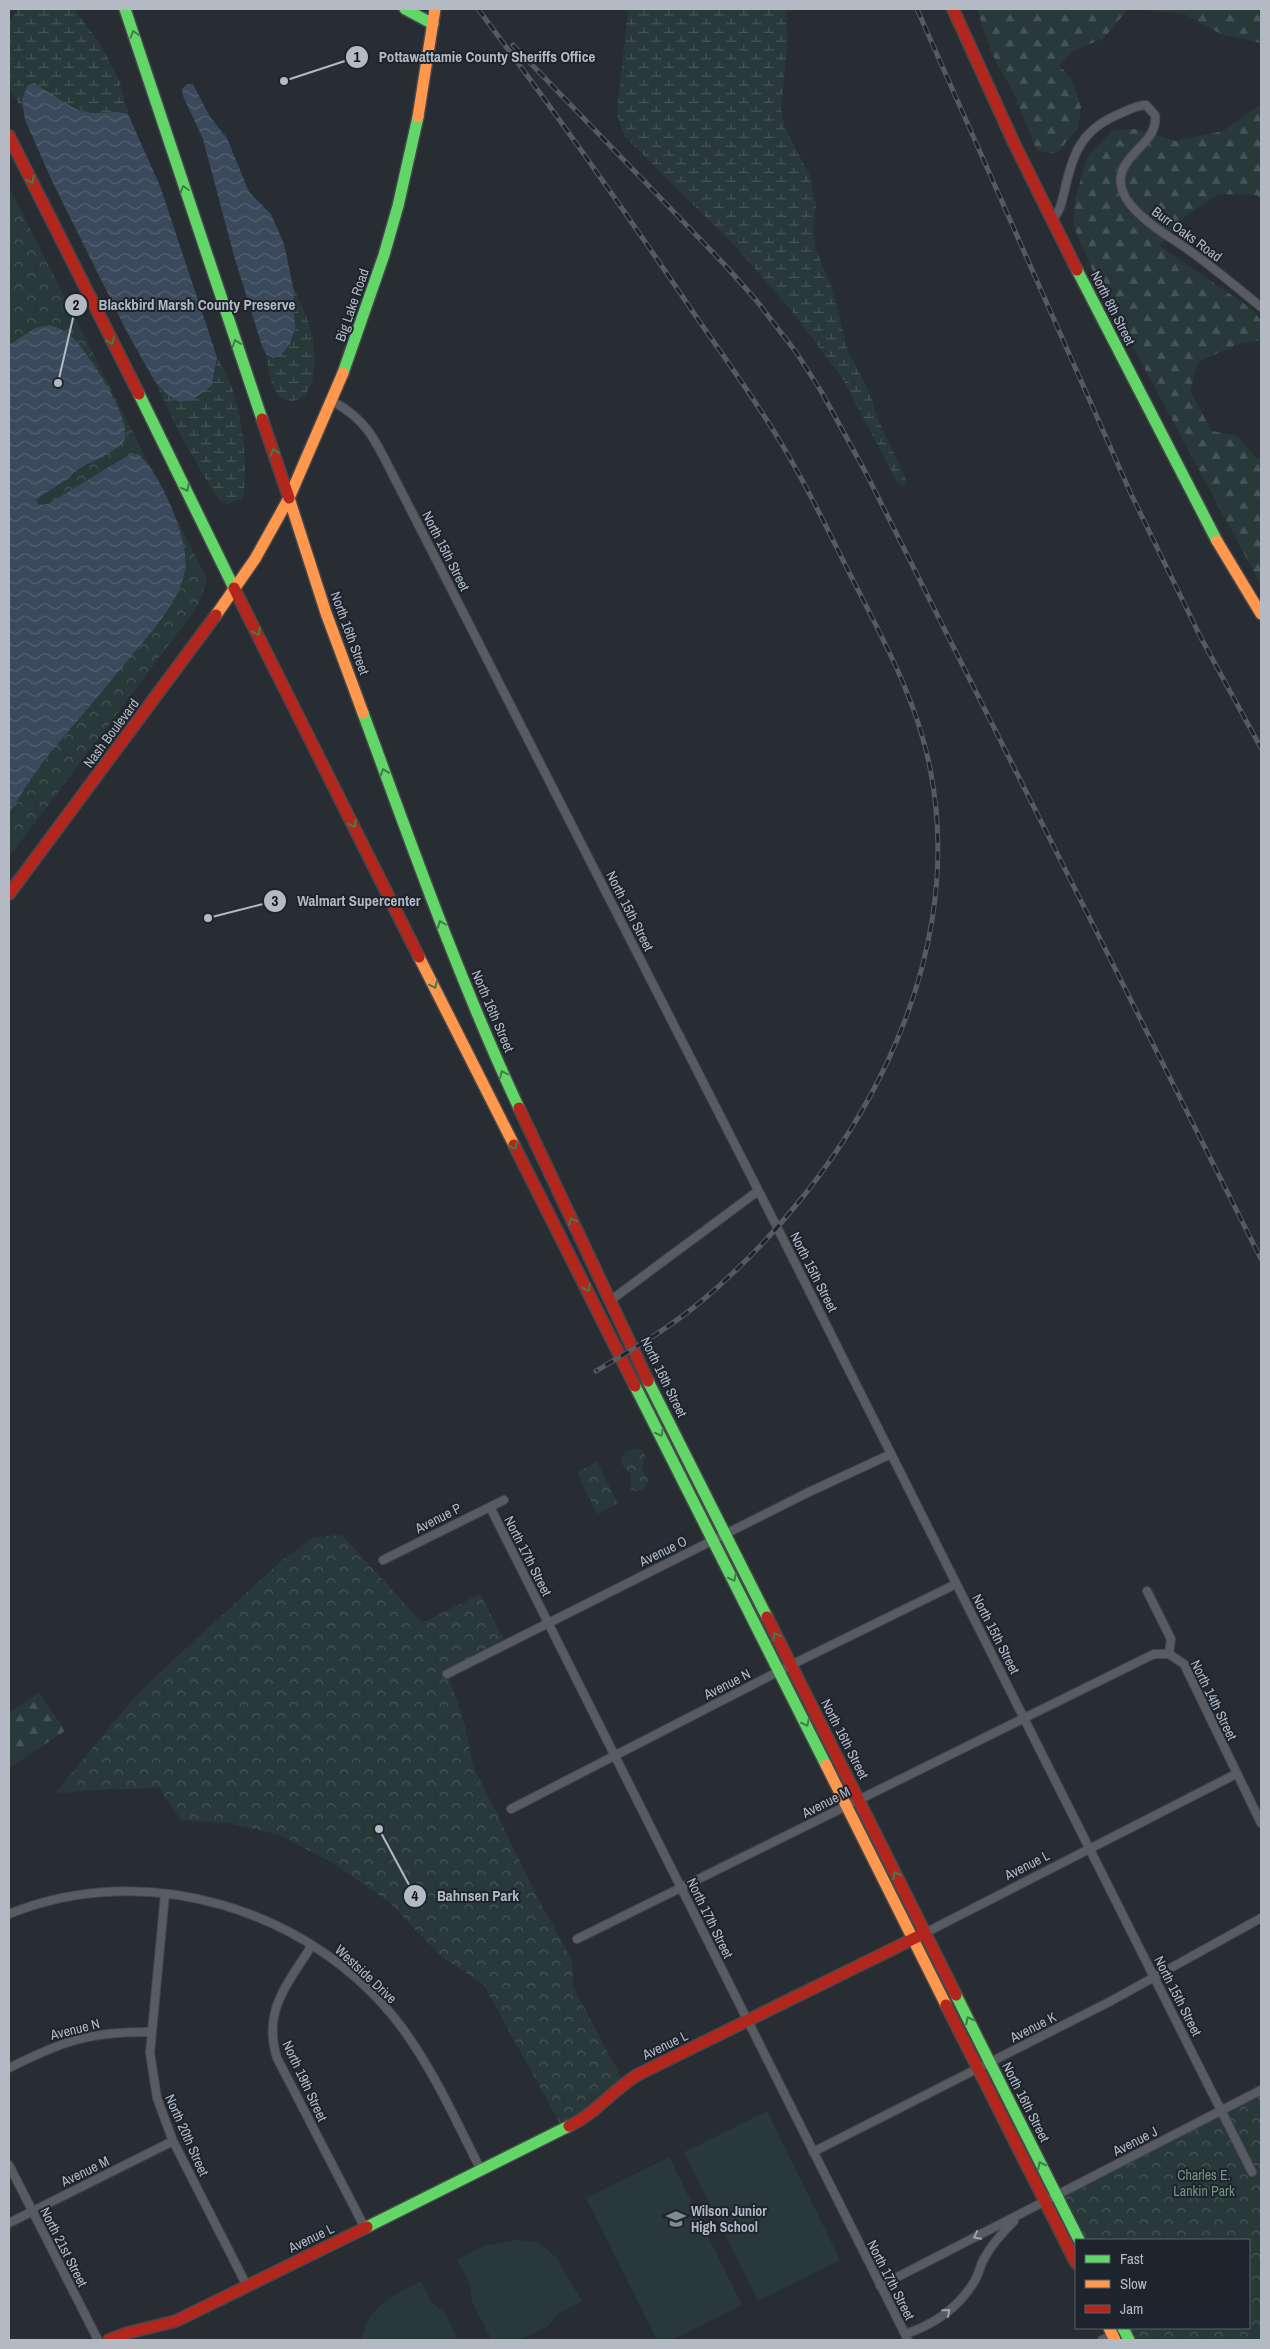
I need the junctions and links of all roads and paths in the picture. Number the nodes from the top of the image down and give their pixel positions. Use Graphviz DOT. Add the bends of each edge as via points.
graph roads {
  1 [pos="125,9"];
  2 [pos="405,9"];
  3 [pos="435,9"];
  4 [pos="953,9"];
  5 [pos="433,24"];
  6 [pos="9,136"];
  7 [pos="1051,220"];
  8 [pos="1261,307"];
  9 [pos="332,401"];
  10 [pos="289,498"];
  11 [pos="234,588"];
  12 [pos="1261,614"];
  13 [pos="9,894"];
  14 [pos="758,1191"];
  15 [pos="610,1300"];
  16 [pos="891,1454"];
  17 [pos="504,1500"];
  18 [pos="490,1506"];
  19 [pos="725,1534"];
  20 [pos="714,1540"];
  21 [pos="383,1560"];
  22 [pos="956,1584"];
  23 [pos="1147,1591"];
  24 [pos="548,1623"];
  25 [pos="1169,1654"];
  26 [pos="791,1665"];
  27 [pos="780,1671"];
  28 [pos="447,1674"];
  29 [pos="1024,1718"];
  30 [pos="614,1755"];
  31 [pos="1236,1774"];
  32 [pos="858,1800"];
  33 [pos="847,1805"];
  34 [pos="511,1809"];
  35 [pos="1261,1823"];
  36 [pos="1090,1850"];
  37 [pos="681,1887"];
  38 [pos="165,1894"];
  39 [pos="9,1914"];
  40 [pos="1261,1918"];
  41 [pos="925,1933"];
  42 [pos="914,1938"];
  43 [pos="577,1939"];
  44 [pos="312,1945"];
  45 [pos="1154,1976"];
  46 [pos="747,2021"];
  47 [pos="151,2032"];
  48 [pos="990,2063"];
  49 [pos="9,2068"];
  50 [pos="979,2068"];
  51 [pos="1261,2090"];
  52 [pos="1222,2110"];
  53 [pos="173,2141"];
  54 [pos="813,2152"];
  55 [pos="9,2165"];
  56 [pos="481,2170"];
  57 [pos="1252,2172"];
  58 [pos="1057,2196"];
  59 [pos="1046,2202"];
  60 [pos="31,2212"];
  61 [pos="1021,2214"];
  62 [pos="9,2223"];
  63 [pos="365,2228"];
  64 [pos="1078,2239"];
  65 [pos="1075,2261"];
  66 [pos="247,2286"];
  67 [pos="880,2286"];
  68 [pos="1123,2329"];
  69 [pos="1110,2336"];
  70 [pos="906,2337"];
  71 [pos="98,2340"];
  72 [pos="109,2340"];
  73 [pos="1129,2340"];
  10 -- 1 [label="main road, North 16th Street, one-way"];
  2 -- 5 [label="main road"];
  3 -- 5 [label="main road, Big Lake Road"];
  4 -- 7 [label="main road, North 8th Street"];
  5 -- 9 [label="main road, Big Lake Road" via="420,106 398,206 374,288"];
  6 -- 11 [label="main road, North 16th Street, one-way"];
  7 -- 8 [label="street, Burr Oaks Road" via="1059,213 1069,171 1082,140 1107,119 1146,105 1155,115 1155,125 1149,138 1122,171 1120,182 1127,200 1157,230"];
  7 -- 12 [label="main road, North 8th Street" via="1208,526"];
  9 -- 10 [label="main road, Big Lake Road"];
  9 -- 14 [label="street, North 15th Street" via="356,415 377,443"];
  10 -- 11 [label="main road, Big Lake Road" via="255,559"];
  15 -- 10 [label="main road, North 16th Street, one-way" via="470,997 326,613"];
  11 -- 13 [label="main road, Nash Boulevard"];
  11 -- 20 [label="main road, North 16th Street, one-way"];
  14 -- 15 [label="street"];
  14 -- 16 [label="street, North 15th Street"];
  15 -- 19 [label="main road, North 16th Street"];
  16 -- 19 [label="street, Avenue O"];
  16 -- 22 [label="street, North 15th Street"];
  17 -- 18 [label="street, Avenue P"];
  18 -- 21 [label="street, Avenue P"];
  18 -- 24 [label="street, North 17th Street"];
  19 -- 20 [label="street, Avenue O"];
  26 -- 19 [label="main road, North 16th Street, one-way"];
  20 -- 24 [label="street, Avenue O"];
  20 -- 27 [label="main road, North 16th Street, one-way"];
  22 -- 26 [label="street, Avenue N"];
  22 -- 29 [label="street, North 15th Street"];
  23 -- 25 [label="street" via="1171,1639"];
  24 -- 28 [label="street, Avenue O"];
  24 -- 30 [label="street, North 17th Street"];
  25 -- 29 [label="street, Avenue M" via="1154,1654"];
  25 -- 31 [label="street, North 14th Street" via="1184,1664"];
  26 -- 27 [label="street, Avenue N"];
  26 -- 32 [label="main road, North 16th Street"];
  27 -- 30 [label="street, Avenue N"];
  27 -- 33 [label="main road, North 16th Street, one-way"];
  29 -- 32 [label="street, Avenue M"];
  29 -- 36 [label="street, North 15th Street"];
  30 -- 34 [label="street, Avenue N"];
  30 -- 37 [label="street, North 17th Street"];
  31 -- 35 [label="street, North 14th Street"];
  31 -- 36 [label="street, Avenue L"];
  32 -- 33 [label="street, Avenue M"];
  41 -- 32 [label="main road, North 16th Street, one-way"];
  33 -- 37 [label="street, Avenue M"];
  33 -- 42 [label="main road, North 16th Street"];
  36 -- 41 [label="street, Avenue L"];
  36 -- 45 [label="street, North 15th Street"];
  37 -- 43 [label="street, Avenue M"];
  37 -- 46 [label="street, North 17th Street"];
  38 -- 39 [label="street, Westside Drive" via="121,1891 86,1894 47,1901"];
  38 -- 44 [label="street, Westside Drive" via="221,1904 251,1914"];
  38 -- 47 [label="street, North 20th Street"];
  40 -- 45 [label="street, Avenue K"];
  41 -- 42 [label="main road, Avenue L"];
  48 -- 41 [label="main road, North 16th Street, one-way"];
  42 -- 46 [label="main road, Avenue L"];
  42 -- 50 [label="main road, North 16th Street"];
  44 -- 56 [label="street, Westside Drive" via="350,1972 400,2024 430,2070"];
  44 -- 63 [label="street, North 19th Street" via="275,2008 271,2031 273,2044 277,2058"];
  45 -- 48 [label="street, Avenue K"];
  45 -- 52 [label="street, North 15th Street"];
  46 -- 54 [label="street, North 17th Street"];
  46 -- 56 [label="main road, Avenue L" via="637,2075 584,2118"];
  47 -- 49 [label="street, Avenue N" via="117,2032 79,2038 53,2046"];
  47 -- 53 [label="street, North 20th Street" via="152,2079"];
  48 -- 50 [label="street, Avenue K"];
  58 -- 48 [label="main road, North 16th Street, one-way"];
  50 -- 54 [label="street, Avenue K"];
  50 -- 59 [label="main road, North 16th Street"];
  51 -- 52 [label="street, Avenue J"];
  52 -- 57 [label="street, North 15th Street"];
  52 -- 58 [label="street, Avenue J"];
  53 -- 60 [label="street, Avenue M"];
  53 -- 66 [label="street, North 20th Street"];
  54 -- 67 [label="street, North 17th Street"];
  55 -- 60 [label="street, North 21st Street"];
  56 -- 63 [label="main road, Avenue L"];
  58 -- 59 [label="street, Avenue J"];
  58 -- 64 [label="main road, North 16th Street"];
  59 -- 61 [label="street, Avenue J"];
  59 -- 65 [label="main road, North 16th Street"];
  60 -- 62 [label="street, Avenue M"];
  60 -- 71 [label="street, North 21st Street"];
  61 -- 67 [label="street, Avenue J, one-way"];
  70 -- 61 [label="street, Avenue J, one-way" via="941,2318 960,2300 975,2280 985,2256"];
  63 -- 66 [label="main road, Avenue L"];
  66 -- 72 [label="main road, Avenue L" via="176,2321"];
  67 -- 70 [label="street, North 17th Street"];
  68 -- 69 [label="street"];
  68 -- 73 [label="main road"];
}
